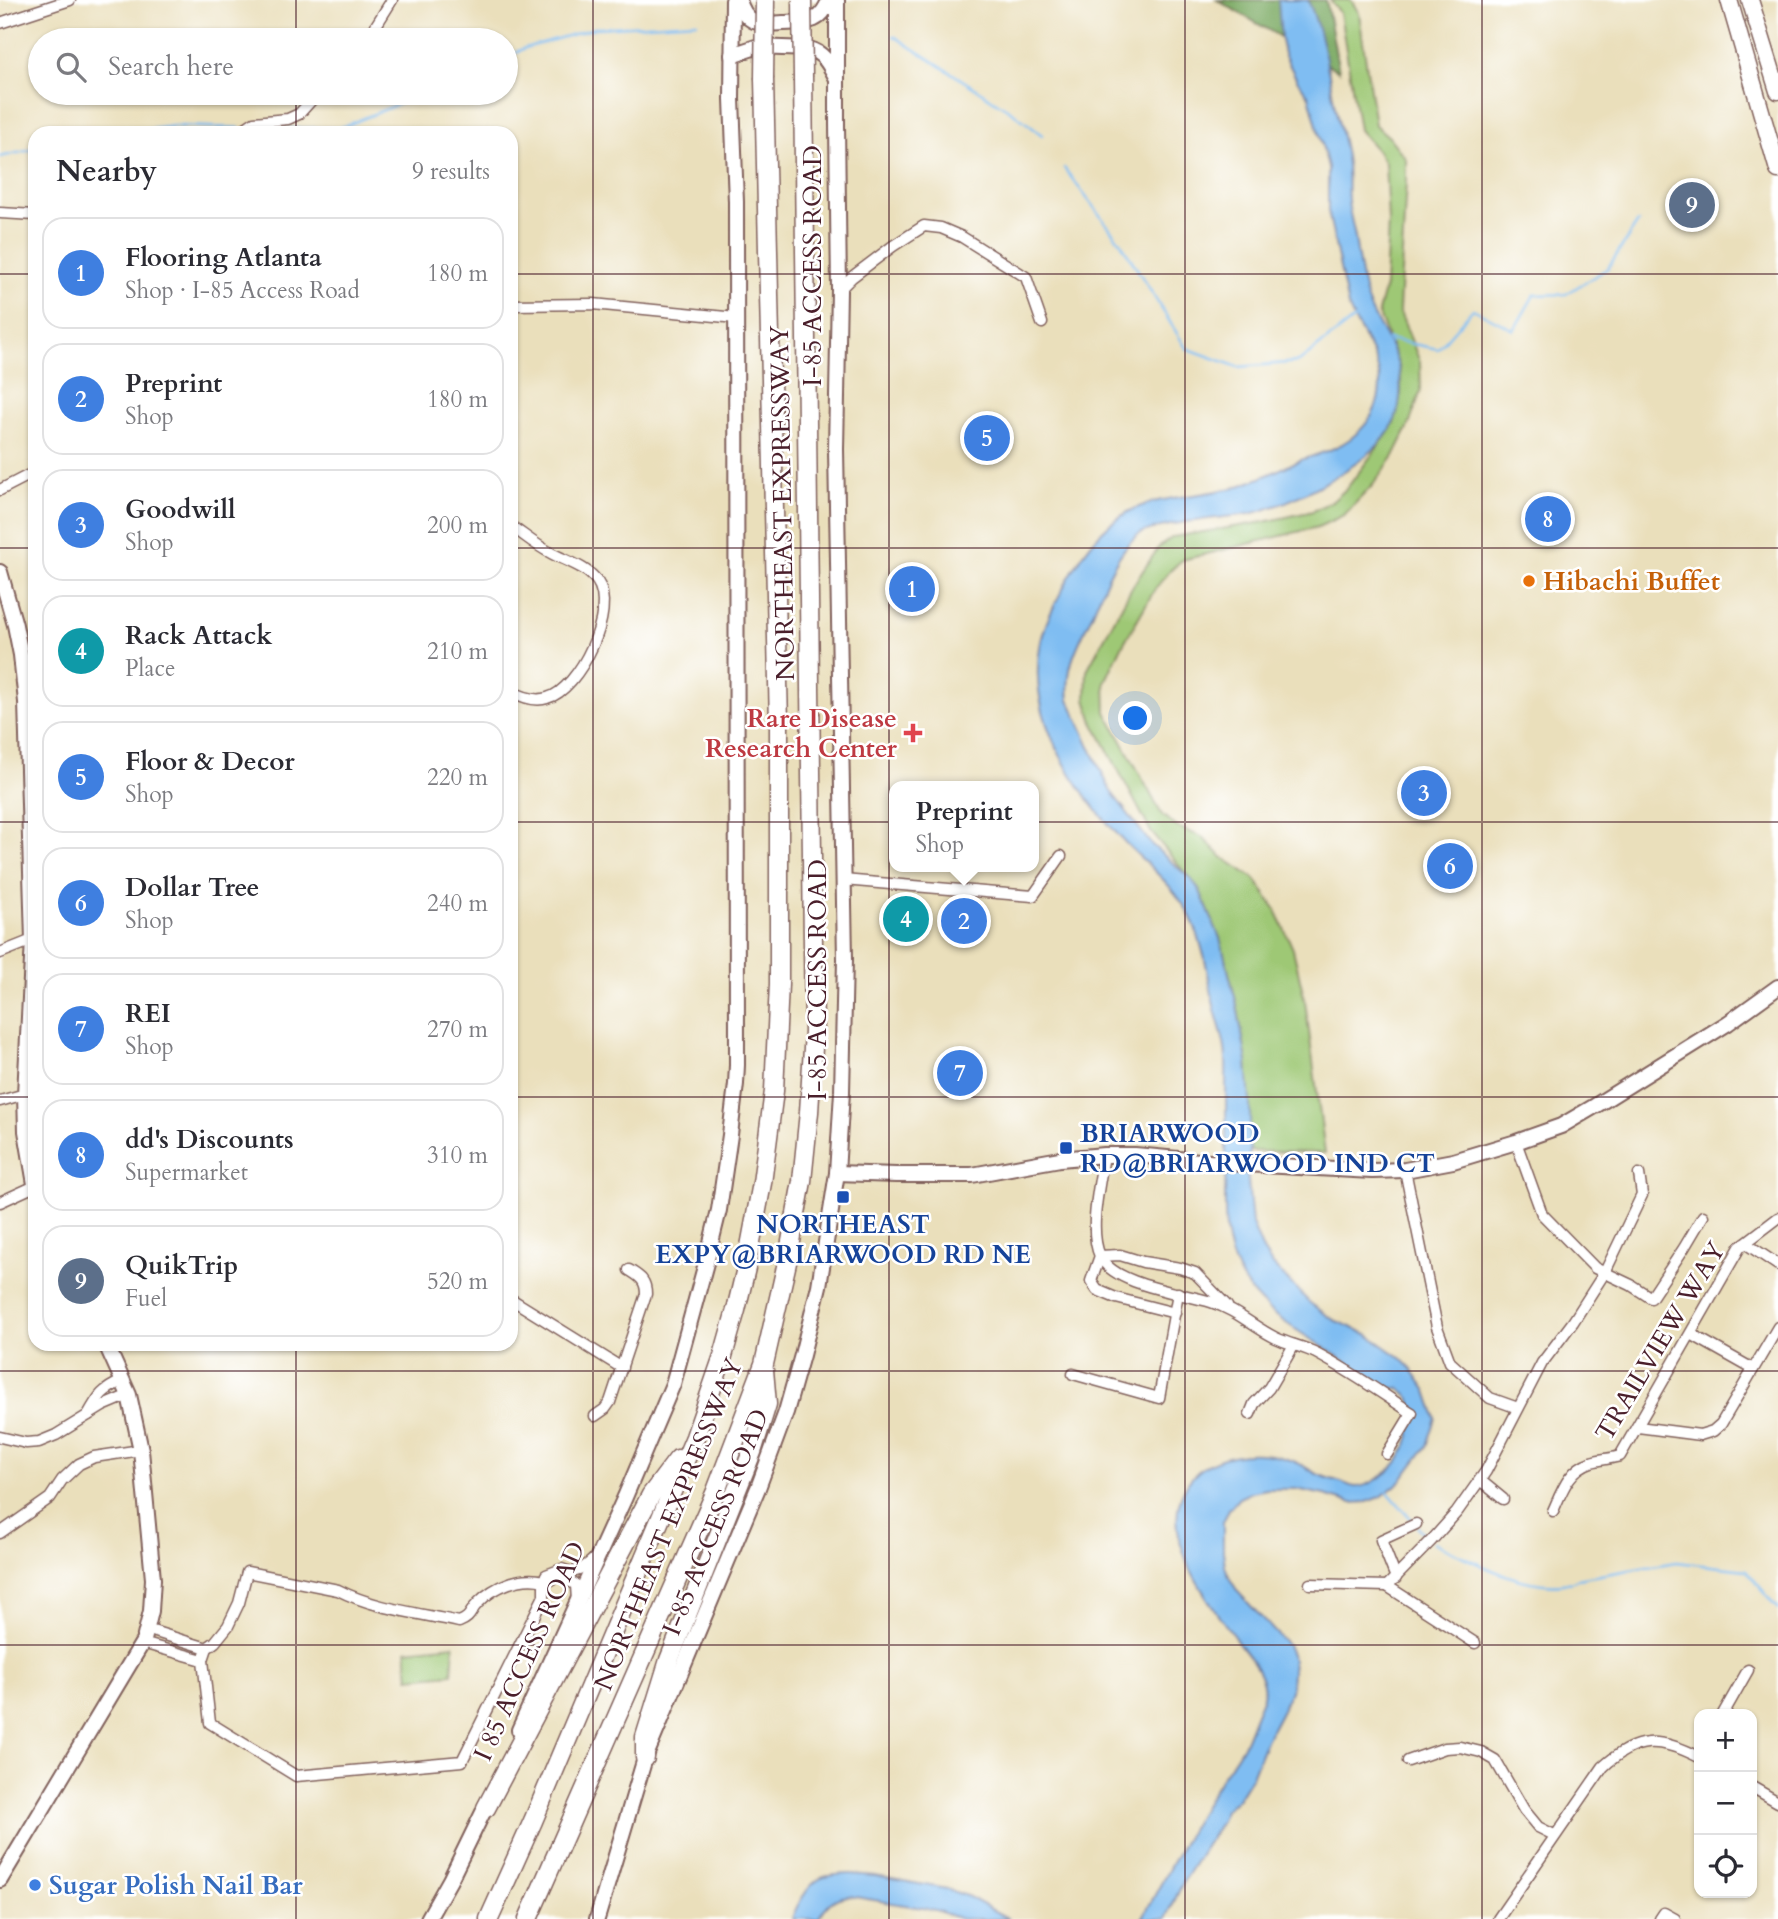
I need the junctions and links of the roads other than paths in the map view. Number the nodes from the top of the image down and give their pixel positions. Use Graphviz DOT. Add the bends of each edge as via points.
graph roads {
  1 [pos="70,0"];
  2 [pos="391,0"];
  3 [pos="733,0"];
  4 [pos="739,0"];
  5 [pos="765,0"];
  6 [pos="802,0"];
  7 [pos="829,0"];
  8 [pos="837,0"];
  9 [pos="1729,0"];
  10 [pos="1750,0"];
  11 [pos="0,23"];
  12 [pos="374,28"];
  13 [pos="756,47"];
  14 [pos="732,55"];
  15 [pos="837,78"];
  16 [pos="1778,92"];
  17 [pos="732,99"];
  18 [pos="307,105"];
  19 [pos="248,126"];
  20 [pos="1778,170"];
  21 [pos="0,213"];
  22 [pos="28,215"];
  23 [pos="839,290"];
  24 [pos="518,305"];
  25 [pos="736,318"];
  26 [pos="1042,323"];
  27 [pos="28,476"];
  28 [pos="0,491"];
  29 [pos="518,531"];
  30 [pos="0,572"];
  31 [pos="518,694"];
  32 [pos="28,711"];
  33 [pos="1061,856"];
  34 [pos="843,880"];
  35 [pos="28,942"];
  36 [pos="0,953"];
  37 [pos="1778,986"];
  38 [pos="28,1043"];
  39 [pos="25,1094"];
  40 [pos="0,1101"];
  41 [pos="1516,1142"];
  42 [pos="28,1143"];
  43 [pos="1104,1155"];
  44 [pos="1405,1170"];
  45 [pos="837,1173"];
  46 [pos="1639,1174"];
  47 [pos="28,1188"];
  48 [pos="0,1202"];
  49 [pos="1703,1216"];
  50 [pos="1778,1218"];
  51 [pos="1745,1243"];
  52 [pos="1100,1256"];
  53 [pos="1778,1265"];
  54 [pos="629,1270"];
  55 [pos="1605,1272"];
  56 [pos="1178,1293"];
  57 [pos="518,1303"];
  58 [pos="1228,1308"];
  59 [pos="1175,1313"];
  60 [pos="1778,1327"];
  61 [pos="1691,1334"];
  62 [pos="1294,1345"];
  63 [pos="110,1351"];
  64 [pos="764,1364"];
  65 [pos="622,1368"];
  66 [pos="1753,1369"];
  67 [pos="1073,1374"];
  68 [pos="124,1380"];
  69 [pos="129,1395"];
  70 [pos="1518,1408"];
  71 [pos="1250,1414"];
  72 [pos="88,1415"];
  73 [pos="595,1416"];
  74 [pos="1638,1426"];
  75 [pos="0,1437"];
  76 [pos="695,1437"];
  77 [pos="141,1450"];
  78 [pos="1387,1454"];
  79 [pos="1480,1480"];
  80 [pos="1503,1499"];
  81 [pos="1553,1511"];
  82 [pos="1416,1524"];
  83 [pos="0,1533"];
  84 [pos="598,1555"];
  85 [pos="568,1575"];
  86 [pos="1396,1578"];
  87 [pos="544,1581"];
  88 [pos="1310,1584"];
  89 [pos="1387,1586"];
  90 [pos="577,1601"];
  91 [pos="144,1636"];
  92 [pos="186,1641"];
  93 [pos="1475,1643"];
  94 [pos="207,1648"];
  95 [pos="181,1654"];
  96 [pos="203,1660"];
  97 [pos="1748,1671"];
  98 [pos="1726,1709"];
  99 [pos="1694,1754"];
  100 [pos="645,1758"];
  101 [pos="1408,1761"];
  102 [pos="1757,1790"];
  103 [pos="1778,1802"];
  104 [pos="486,1808"];
  105 [pos="1554,1835"];
  106 [pos="0,1880"];
  107 [pos="428,1919"];
  108 [pos="489,1919"];
  109 [pos="528,1919"];
  110 [pos="597,1919"];
  111 [pos="1498,1919"];
  112 [pos="1660,1919"];
  113 [pos="1675,1919"];
  1 -- 11 [label="street"];
  2 -- 12 [label="street"];
  3 -- 14 [label="main road"];
  4 -- 7 [label="main road" via="752,21 761,24 809,22 824,13"];
  5 -- 76 [label="highway, NORTHEAST EXPRESSWAY, bridge" via="779,724 779,984 762,1183 723,1356"];
  6 -- 64 [label="highway, NORTHEAST EXPRESSWAY, bridge" via="814,1032 802,1181"];
  8 -- 15 [label="main road, I-85 ACCESS ROAD"];
  9 -- 20 [label="main road"];
  10 -- 16 [label="main road"];
  13 -- 14 [label="main road"];
  13 -- 15 [label="main road" via="817,51"];
  13 -- 17 [label="main road" via="740,65"];
  14 -- 17 [label="main road"];
  15 -- 23 [label="main road, I-85 ACCESS ROAD"];
  17 -- 25 [label="main road"];
  18 -- 19 [label="street" via="288,119"];
  21 -- 22 [label="street"];
  23 -- 26 [label="street" via="882,253 924,226 941,228 1026,277"];
  23 -- 34 [label="main road, I-85 ACCESS ROAD" via="836,449"];
  24 -- 25 [label="street" via="593,304"];
  25 -- 84 [label="main road, I 85 ACCESS ROAD" via="736,1084 719,1210 673,1384"];
  27 -- 28 [label="street"];
  29 -- 31 [label="street" via="584,569 597,581 604,598 603,619 593,647 569,685 549,698 533,700"];
  30 -- 32 [label="main road" via="22,655"];
  33 -- 34 [label="street" via="1032,895"];
  34 -- 45 [label="main road, I-85 ACCESS ROAD" via="845,958"];
  35 -- 36 [label="street"];
  37 -- 41 [label="main road" via="1595,1107 1561,1126"];
  38 -- 39 [label="main road"];
  39 -- 40 [label="street"];
  39 -- 42 [label="main road"];
  41 -- 44 [label="main road"];
  41 -- 55 [label="street" via="1542,1214 1595,1268"];
  43 -- 44 [label="main road"];
  43 -- 45 [label="main road" via="972,1175"];
  43 -- 52 [label="street" via="1094,1228"];
  44 -- 70 [label="street" via="1437,1328 1450,1362 1490,1398"];
  45 -- 100 [label="main road, I-85 ACCESS ROAD" via="819,1286 786,1412"];
  46 -- 55 [label="street" via="1642,1195"];
  47 -- 48 [label="street"];
  49 -- 55 [label="street" via="1651,1298"];
  50 -- 51 [label="street, TRAILVIEW WAY"];
  51 -- 53 [label="street"];
  51 -- 61 [label="street, TRAILVIEW WAY"];
  52 -- 56 [label="street" via="1112,1270 1139,1284"];
  52 -- 58 [label="street" via="1120,1255 1195,1273"];
  52 -- 59 [label="street" via="1091,1280 1097,1290"];
  54 -- 65 [label="street" via="642,1278 646,1294"];
  55 -- 70 [label="street" via="1542,1363"];
  56 -- 58 [label="street"];
  56 -- 59 [label="street"];
  57 -- 65 [label="street"];
  58 -- 62 [label="street"];
  59 -- 67 [label="street" via="1159,1398"];
  60 -- 66 [label="street"];
  61 -- 66 [label="street"];
  61 -- 74 [label="street, TRAILVIEW WAY"];
  62 -- 71 [label="street"];
  62 -- 78 [label="street" via="1352,1373 1412,1413"];
  63 -- 68 [label="main road"];
  64 -- 100 [label="highway" via="767,1404 669,1660 645,1737"];
  64 -- 109 [label="highway, NORTHEAST EXPRESSWAY" via="716,1491"];
  65 -- 73 [label="street" via="610,1402"];
  66 -- 74 [label="street" via="1713,1431 1700,1435"];
  68 -- 69 [label="main road"];
  68 -- 72 [label="street" via="99,1394"];
  69 -- 72 [label="street"];
  69 -- 77 [label="main road"];
  70 -- 79 [label="street"];
  72 -- 75 [label="street" via="39,1442"];
  74 -- 81 [label="street, TRAILVIEW WAY" via="1620,1456 1578,1468"];
  76 -- 104 [label="highway" via="651,1495"];
  76 -- 108 [label="highway, NORTHEAST EXPRESSWAY"];
  77 -- 83 [label="street" via="94,1457 79,1464 50,1498"];
  77 -- 91 [label="main road" via="153,1579"];
  79 -- 80 [label="street"];
  79 -- 86 [label="street"];
  82 -- 86 [label="street" via="1381,1540"];
  84 -- 85 [label="street" via="582,1570"];
  84 -- 90 [label="main road, I 85 ACCESS ROAD"];
  85 -- 87 [label="street" via="562,1569 546,1575"];
  85 -- 90 [label="street" via="576,1585"];
  86 -- 89 [label="street"];
  87 -- 94 [label="street" via="530,1577 498,1588 459,1622 247,1572 228,1626"];
  87 -- 96 [label="street" via="544,1596 463,1760 296,1776 210,1723"];
  88 -- 89 [label="street"];
  89 -- 93 [label="street"];
  90 -- 104 [label="main road, I 85 ACCESS ROAD"];
  91 -- 92 [label="street"];
  91 -- 95 [label="street"];
  91 -- 106 [label="main road"];
  92 -- 94 [label="street"];
  92 -- 95 [label="street"];
  94 -- 96 [label="street"];
  95 -- 96 [label="street"];
  97 -- 98 [label="street"];
  99 -- 105 [label="street" via="1661,1742 1617,1754"];
  100 -- 110 [label="main road, I-85 ACCESS ROAD"];
  101 -- 105 [label="street" via="1445,1748 1481,1752 1495,1760 1538,1827"];
  102 -- 103 [label="street"];
  104 -- 107 [label="main road"];
  105 -- 111 [label="street"];
  112 -- 113 [label="street" via="1664,1913"];
}
